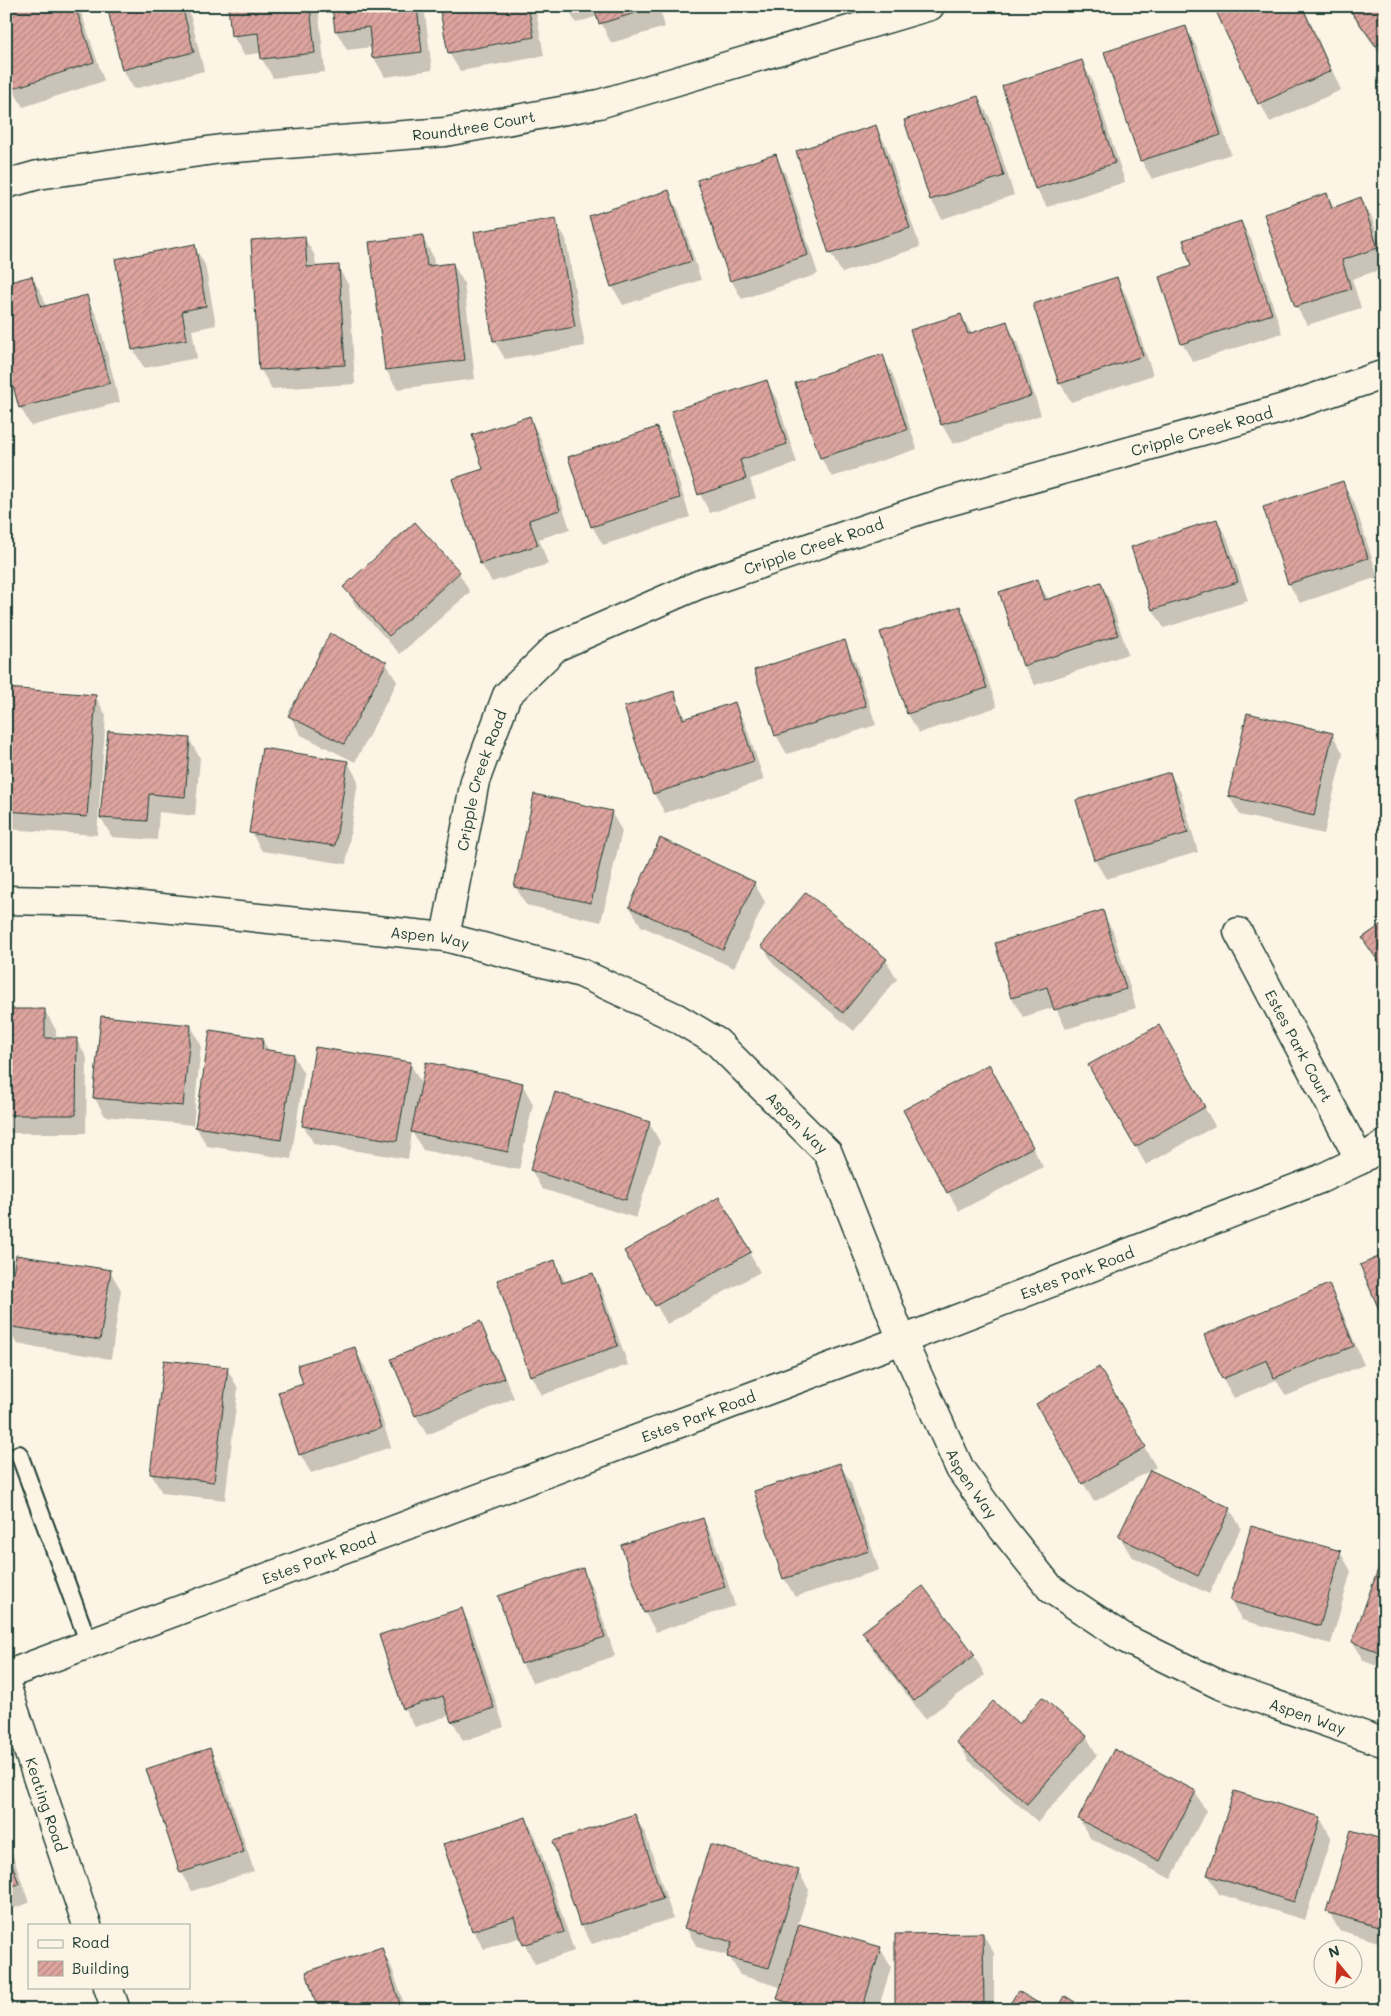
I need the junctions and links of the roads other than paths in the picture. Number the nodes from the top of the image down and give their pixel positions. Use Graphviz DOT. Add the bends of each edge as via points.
graph roads {
  1 [pos="930,6"];
  2 [pos="6,184"];
  3 [pos="1385,374"];
  4 [pos="6,900"];
  5 [pos="1238,932"];
  6 [pos="445,937"];
  7 [pos="1385,1144"];
  8 [pos="1360,1160"];
  9 [pos="902,1340"];
  10 [pos="19,1454"];
  11 [pos="89,1644"];
  12 [pos="6,1675"];
  13 [pos="6,1685"];
  14 [pos="1385,1742"];
  15 [pos="86,1924"];
  16 [pos="108,1988"];
  17 [pos="116,2010"];
  1 -- 2 [label="street, Roundtree Court" via="599,104 445,132 220,149 38,175"];
  3 -- 6 [label="street, Cripple Creek Road" via="1284,408 926,508 698,585 556,647 507,695 475,781"];
  4 -- 6 [label="street, Aspen Way" via="103,902"];
  5 -- 8 [label="street, Estes Park Court"];
  6 -- 9 [label="street, Aspen Way" via="581,973 677,1018 717,1042 828,1153"];
  7 -- 8 [label="street, Estes Park Road"];
  8 -- 9 [label="street, Estes Park Road" via="1320,1179"];
  9 -- 11 [label="street, Estes Park Road"];
  9 -- 14 [label="street, Aspen Way" via="960,1468 1003,1529 1051,1588 1126,1639 1220,1685"];
  10 -- 11 [label="lane"];
  11 -- 12 [label="street, Estes Park Road"];
  13 -- 15 [label="street, Keating Road"];
  16 -- 17 [label="street"];
}
